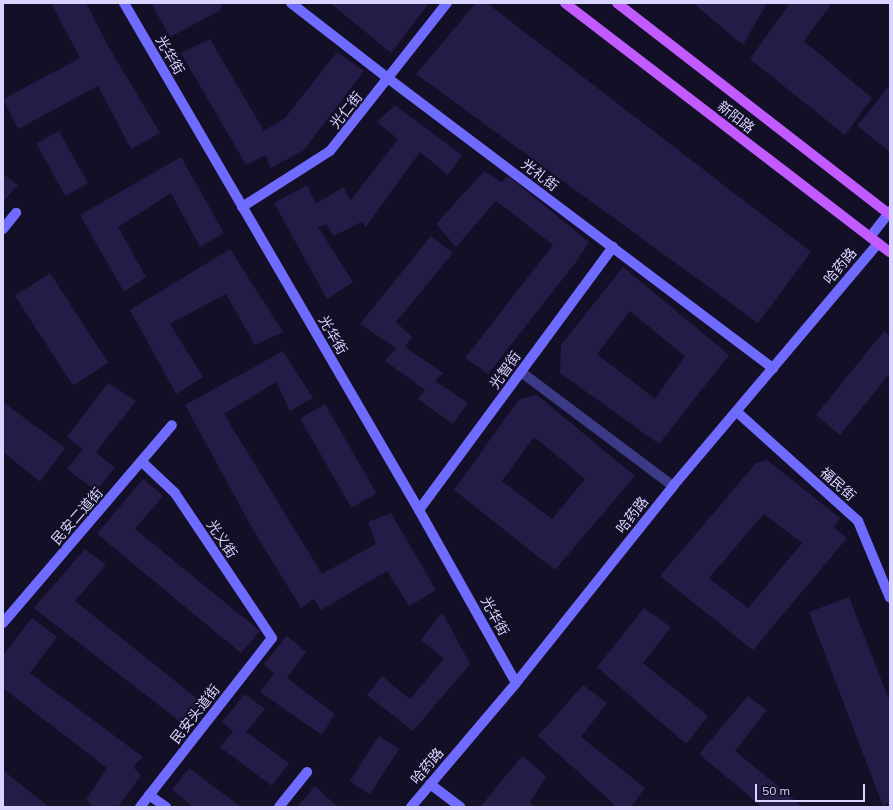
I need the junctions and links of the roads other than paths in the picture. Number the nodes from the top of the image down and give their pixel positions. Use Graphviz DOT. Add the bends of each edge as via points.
graph roads {
  1 [pos="124,3"];
  2 [pos="291,3"];
  3 [pos="447,3"];
  4 [pos="565,3"];
  5 [pos="617,3"];
  6 [pos="389,79"];
  7 [pos="242,207"];
  8 [pos="16,213"];
  9 [pos="889,213"];
  10 [pos="3,229"];
  11 [pos="870,237"];
  12 [pos="878,243"];
  13 [pos="613,247"];
  14 [pos="890,252"];
  15 [pos="773,368"];
  16 [pos="521,372"];
  17 [pos="737,412"];
  18 [pos="172,426"];
  19 [pos="142,462"];
  20 [pos="673,486"];
  21 [pos="419,510"];
  22 [pos="890,598"];
  23 [pos="3,623"];
  24 [pos="272,638"];
  25 [pos="516,683"];
  26 [pos="307,772"];
  27 [pos="430,784"];
  28 [pos="149,795"];
  29 [pos="140,807"];
  30 [pos="166,807"];
  31 [pos="279,807"];
  32 [pos="411,807"];
  33 [pos="460,807"];
  1 -- 7 [label="street, 光华街"];
  2 -- 6 [label="street, 光礼街"];
  3 -- 6 [label="street, 光仁街"];
  4 -- 11 [label="main road, 新阳路"];
  5 -- 9 [label="main road, 新阳路"];
  6 -- 7 [label="street, 光仁街" via="330,151"];
  6 -- 13 [label="street, 光礼街"];
  7 -- 21 [label="street, 光华街"];
  8 -- 10 [label="street"];
  9 -- 11 [label="street, 哈药路"];
  11 -- 12 [label="main road, 新阳路"];
  12 -- 14 [label="main road, 新阳路"];
  12 -- 15 [label="street, 哈药路"];
  13 -- 15 [label="street, 光礼街"];
  13 -- 16 [label="street, 光智街"];
  15 -- 17 [label="street, 哈药路"];
  16 -- 20 [label="street"];
  16 -- 21 [label="street, 光智街"];
  17 -- 20 [label="street, 哈药路"];
  17 -- 22 [label="street, 福民街" via="858,521"];
  18 -- 19 [label="street, 民安二道街"];
  19 -- 23 [label="street, 民安二道街"];
  19 -- 24 [label="street, 光义街" via="174,493"];
  20 -- 25 [label="street, 哈药路"];
  21 -- 25 [label="street, 光华街"];
  24 -- 28 [label="street, 民安头道街"];
  25 -- 27 [label="street, 哈药路"];
  26 -- 31 [label="street"];
  27 -- 32 [label="street, 哈药路"];
  27 -- 33 [label="street"];
  28 -- 29 [label="street, 民安头道街"];
  28 -- 30 [label="street"];
}
